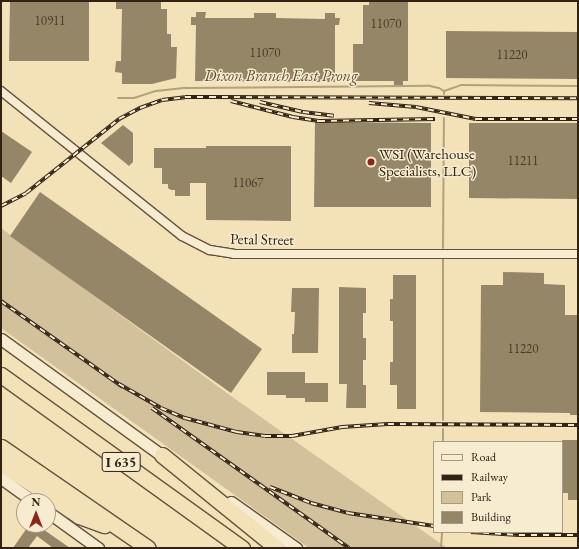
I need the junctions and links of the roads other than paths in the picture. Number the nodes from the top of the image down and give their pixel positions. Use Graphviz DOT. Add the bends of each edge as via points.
graph roads {
  1 [pos="1,90"];
  2 [pos="578,254"];
  3 [pos="1,339"];
  4 [pos="1,375"];
  5 [pos="1,447"];
  6 [pos="162,455"];
  7 [pos="1,463"];
  8 [pos="1,478"];
  9 [pos="22,493"];
  10 [pos="56,518"];
  11 [pos="127,532"];
  12 [pos="98,548"];
  13 [pos="148,548"];
  14 [pos="242,548"];
  15 [pos="276,548"];
  16 [pos="296,548"];
  1 -- 2 [label="street, Petal Street" via="182,236 210,250 234,254"];
  3 -- 6 [label="main road"];
  4 -- 14 [label="highway, I 635"];
  5 -- 11 [label="highway"];
  6 -- 15 [label="highway"];
  6 -- 16 [label="main road"];
  7 -- 11 [label="highway" via="79,516"];
  8 -- 9 [label="main road"];
  10 -- 12 [label="main road"];
  11 -- 13 [label="highway"];
}
